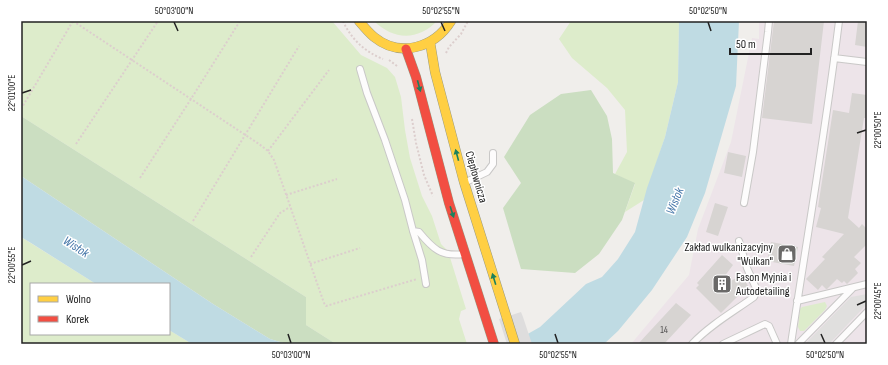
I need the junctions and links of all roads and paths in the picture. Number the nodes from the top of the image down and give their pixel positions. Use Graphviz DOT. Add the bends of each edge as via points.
graph roads {
  1 [pos="73,21"];
  2 [pos="158,21"];
  3 [pos="240,21"];
  4 [pos="343,21"];
  5 [pos="359,21"];
  6 [pos="451,21"];
  7 [pos="468,21"];
  8 [pos="769,21"];
  9 [pos="839,21"];
  10 [pos="430,42"];
  11 [pos="299,46"];
  12 [pos="406,49"];
  13 [pos="446,55"];
  14 [pos="834,58"];
  15 [pos="132,60"];
  16 [pos="867,62"];
  17 [pos="398,67"];
  18 [pos="360,69"];
  19 [pos="329,70"];
  20 [pos="192,99"];
  21 [pos="21,109"];
  22 [pos="412,114"];
  23 [pos="246,135"];
  24 [pos="76,144"];
  25 [pos="268,151"];
  26 [pos="493,153"];
  27 [pos="140,178"];
  28 [pos="337,179"];
  29 [pos="464,182"];
  30 [pos="286,195"];
  31 [pos="435,201"];
  32 [pos="744,202"];
  33 [pos="290,207"];
  34 [pos="193,221"];
  35 [pos="413,232"];
  36 [pos="739,241"];
  37 [pos="360,248"];
  38 [pos="466,254"];
  39 [pos="251,257"];
  40 [pos="310,264"];
  41 [pos="425,276"];
  42 [pos="426,284"];
  43 [pos="867,284"];
  44 [pos="853,288"];
  45 [pos="797,301"];
  46 [pos="867,312"];
  47 [pos="494,344"];
  48 [pos="515,344"];
  49 [pos="692,344"];
  50 [pos="723,344"];
  51 [pos="777,344"];
  52 [pos="791,344"];
  53 [pos="798,344"];
  54 [pos="836,344"];
  1 -- 15 [label="path"];
  1 -- 21 [label="path"];
  2 -- 15 [label="path"];
  3 -- 20 [label="path"];
  4 -- 17 [label="path" via="360,45"];
  5 -- 12 [label="main road" via="366,31 378,40 391,47"];
  6 -- 10 [label="main road" via="444,32"];
  7 -- 13 [label="path"];
  8 -- 32 [label="lane" via="753,152"];
  9 -- 14 [label="lane"];
  10 -- 12 [label="main road"];
  29 -- 10 [label="main road, Ciepłownicza, one-way" via="435,72"];
  11 -- 23 [label="path"];
  12 -- 38 [label="main road, one-way"];
  14 -- 16 [label="lane"];
  14 -- 45 [label="lane"];
  15 -- 20 [label="path"];
  15 -- 24 [label="path"];
  18 -- 35 [label="lane" via="405,200"];
  19 -- 25 [label="path"];
  20 -- 23 [label="path"];
  20 -- 27 [label="path"];
  22 -- 31 [label="path" via="424,175"];
  23 -- 25 [label="path"];
  23 -- 34 [label="path"];
  25 -- 30 [label="path" via="274,160"];
  26 -- 29 [label="lane" via="492,164 487,172"];
  28 -- 30 [label="path"];
  48 -- 29 [label="main road, Ciepłownicza, one-way"];
  30 -- 33 [label="path"];
  33 -- 39 [label="path" via="280,213"];
  33 -- 40 [label="path"];
  35 -- 38 [label="lane" via="418,232 442,253 453,256"];
  35 -- 41 [label="lane"];
  36 -- 49 [label="lane" via="756,288 754,297 699,336"];
  37 -- 40 [label="path"];
  38 -- 47 [label="main road"];
  40 -- 41 [label="path" via="326,306"];
  41 -- 42 [label="lane"];
  43 -- 44 [label="lane"];
  44 -- 45 [label="lane"];
  44 -- 53 [label="lane"];
  45 -- 52 [label="lane"];
  46 -- 54 [label="lane"];
  50 -- 51 [label="lane" via="765,324 769,326"];
}
